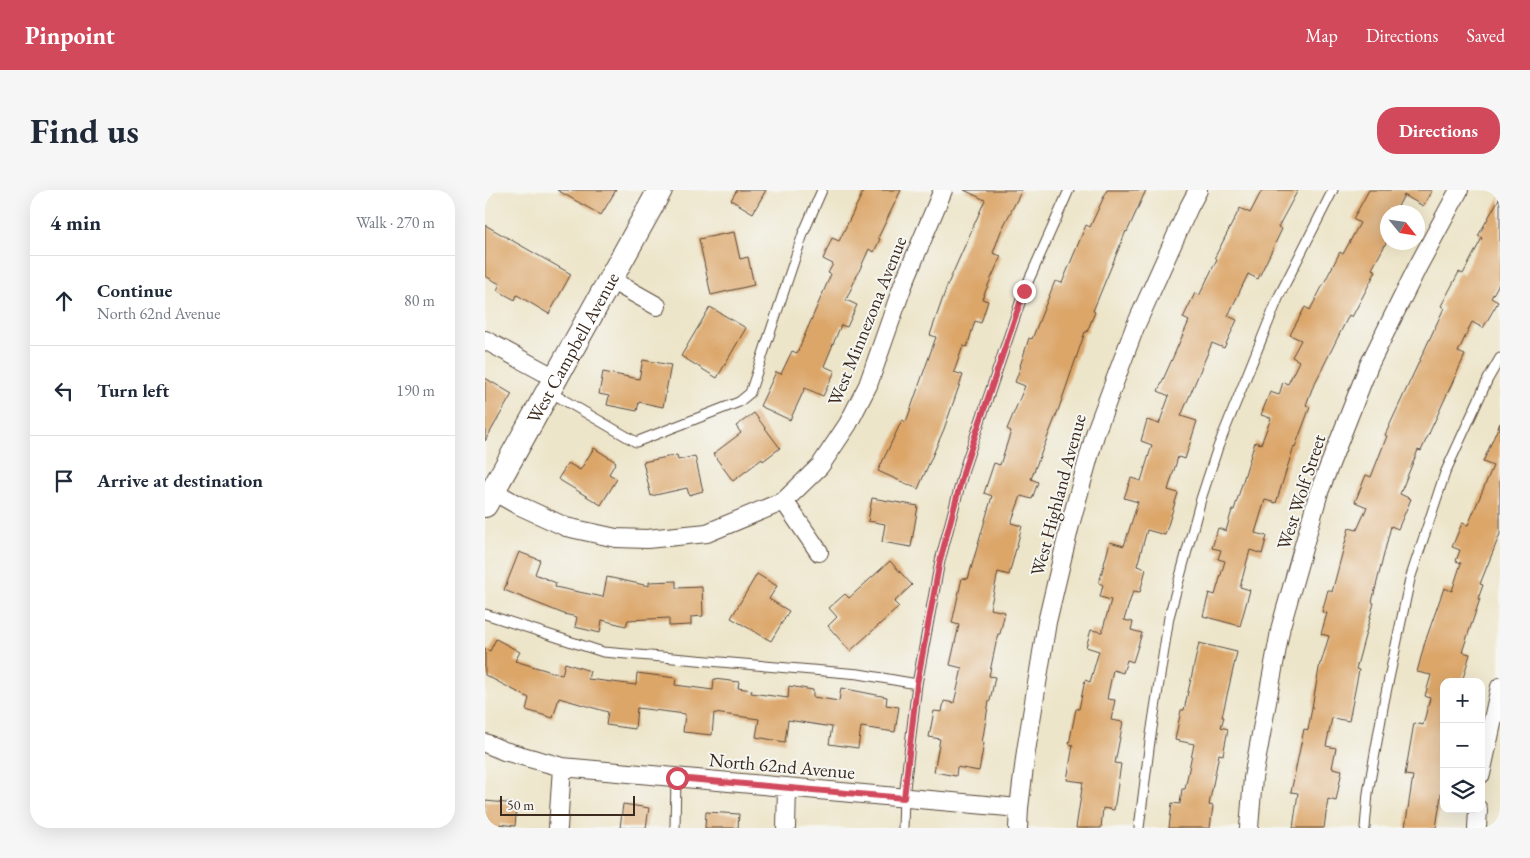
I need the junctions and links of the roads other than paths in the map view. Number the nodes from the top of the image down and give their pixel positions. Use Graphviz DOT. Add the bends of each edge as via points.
graph roads {
  1 [pos="660,190"];
  2 [pos="822,190"];
  3 [pos="943,190"];
  4 [pos="1069,190"];
  5 [pos="1199,190"];
  6 [pos="1333,190"];
  7 [pos="1459,190"];
  8 [pos="611,280"];
  9 [pos="657,306"];
  10 [pos="485,340"];
  11 [pos="1500,358"];
  12 [pos="551,384"];
  13 [pos="489,498"];
  14 [pos="784,501"];
  15 [pos="819,552"];
  16 [pos="485,614"];
  17 [pos="917,684"];
  18 [pos="1500,687"];
  19 [pos="485,743"];
  20 [pos="562,767"];
  21 [pos="1482,768"];
  22 [pos="677,778"];
  23 [pos="787,788"];
  24 [pos="904,798"];
  25 [pos="1019,808"];
  26 [pos="1479,813"];
  27 [pos="558,828"];
  28 [pos="675,828"];
  29 [pos="787,828"];
  30 [pos="903,828"];
  31 [pos="1018,828"];
  32 [pos="1139,828"];
  33 [pos="1249,828"];
  34 [pos="1365,828"];
  35 [pos="1477,828"];
  1 -- 8 [label="street, West Campbell Avenue"];
  2 -- 12 [label="lane" via="803,234 750,393 739,402 637,442"];
  3 -- 14 [label="street, West Minnezona Avenue" via="903,285 868,384 848,424 820,466"];
  4 -- 17 [label="lane" via="1024,291 965,466 940,561"];
  5 -- 25 [label="street, West Highland Avenue" via="1135,327 1096,431 1047,622"];
  6 -- 32 [label="lane" via="1279,296 1221,438 1201,499 1169,617"];
  7 -- 33 [label="street, West Wolf Street" via="1369,365 1319,492 1281,626 1253,778"];
  8 -- 9 [label="street"];
  8 -- 12 [label="street, West Campbell Avenue"];
  10 -- 12 [label="street"];
  11 -- 34 [label="lane" via="1445,473 1411,579 1383,702"];
  12 -- 13 [label="street, West Campbell Avenue"];
  13 -- 14 [label="street, West Minnezona Avenue" via="516,504 566,527 616,538 647,539 707,533"];
  14 -- 15 [label="street"];
  16 -- 17 [label="lane" via="603,652 859,674"];
  17 -- 24 [label="lane"];
  18 -- 21 [label="street"];
  19 -- 20 [label="street, North 62nd Avenue"];
  20 -- 22 [label="street, North 62nd Avenue"];
  20 -- 27 [label="street"];
  22 -- 23 [label="street, North 62nd Avenue"];
  22 -- 28 [label="lane"];
  23 -- 24 [label="street, North 62nd Avenue"];
  23 -- 29 [label="street"];
  24 -- 25 [label="street, North 62nd Avenue"];
  24 -- 30 [label="lane"];
  25 -- 31 [label="street, West Highland Avenue"];
  26 -- 35 [label="street"];
}
